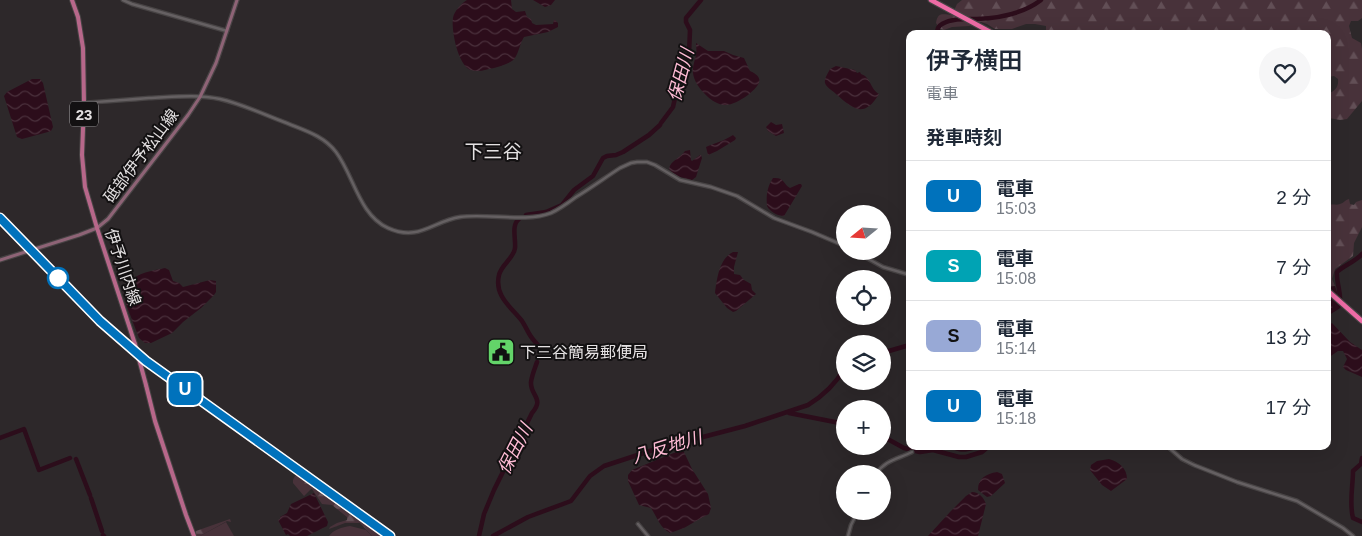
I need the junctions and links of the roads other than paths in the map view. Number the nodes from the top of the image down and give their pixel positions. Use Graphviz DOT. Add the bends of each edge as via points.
graph roads {
  1 [pos="72,0"];
  2 [pos="123,0"];
  3 [pos="237,0"];
  4 [pos="932,1"];
  5 [pos="987,30"];
  6 [pos="227,31"];
  7 [pos="200,96"];
  8 [pos="84,103"];
  9 [pos="96,228"];
  10 [pos="836,242"];
  11 [pos="0,260"];
  12 [pos="870,260"];
  13 [pos="906,273"];
  14 [pos="1331,294"];
  15 [pos="1362,321"];
  16 [pos="1172,450"];
  17 [pos="912,452"];
  18 [pos="884,465"];
  19 [pos="854,520"];
  20 [pos="638,524"];
  21 [pos="194,536"];
  22 [pos="648,536"];
  23 [pos="848,536"];
  24 [pos="1353,536"];
  1 -- 8 [label="main road, 伊予川内線 / 23" via="83,40"];
  2 -- 6 [label="street"];
  3 -- 6 [label="main road, 砥部伊予松山線"];
  4 -- 5 [label="highway"];
  6 -- 7 [label="main road, 砥部伊予松山線"];
  7 -- 8 [label="street"];
  7 -- 9 [label="main road, 砥部伊予松山線" via="120,204"];
  7 -- 10 [label="street" via="236,104 321,138 338,155 369,213 382,225 398,232 423,231 462,217 546,215 620,168 640,162 655,165 680,180 737,196 774,218"];
  8 -- 9 [label="main road, 伊予川内線 / 23" via="83,172"];
  9 -- 11 [label="main road, 砥部伊予松山線"];
  9 -- 21 [label="main road, 伊予川内線 / 23, bridge"];
  12 -- 13 [label="street"];
  14 -- 15 [label="highway"];
  16 -- 24 [label="street" via="1194,465 1297,501"];
  17 -- 18 [label="street"];
  19 -- 23 [label="street"];
  20 -- 22 [label="street"];
}
